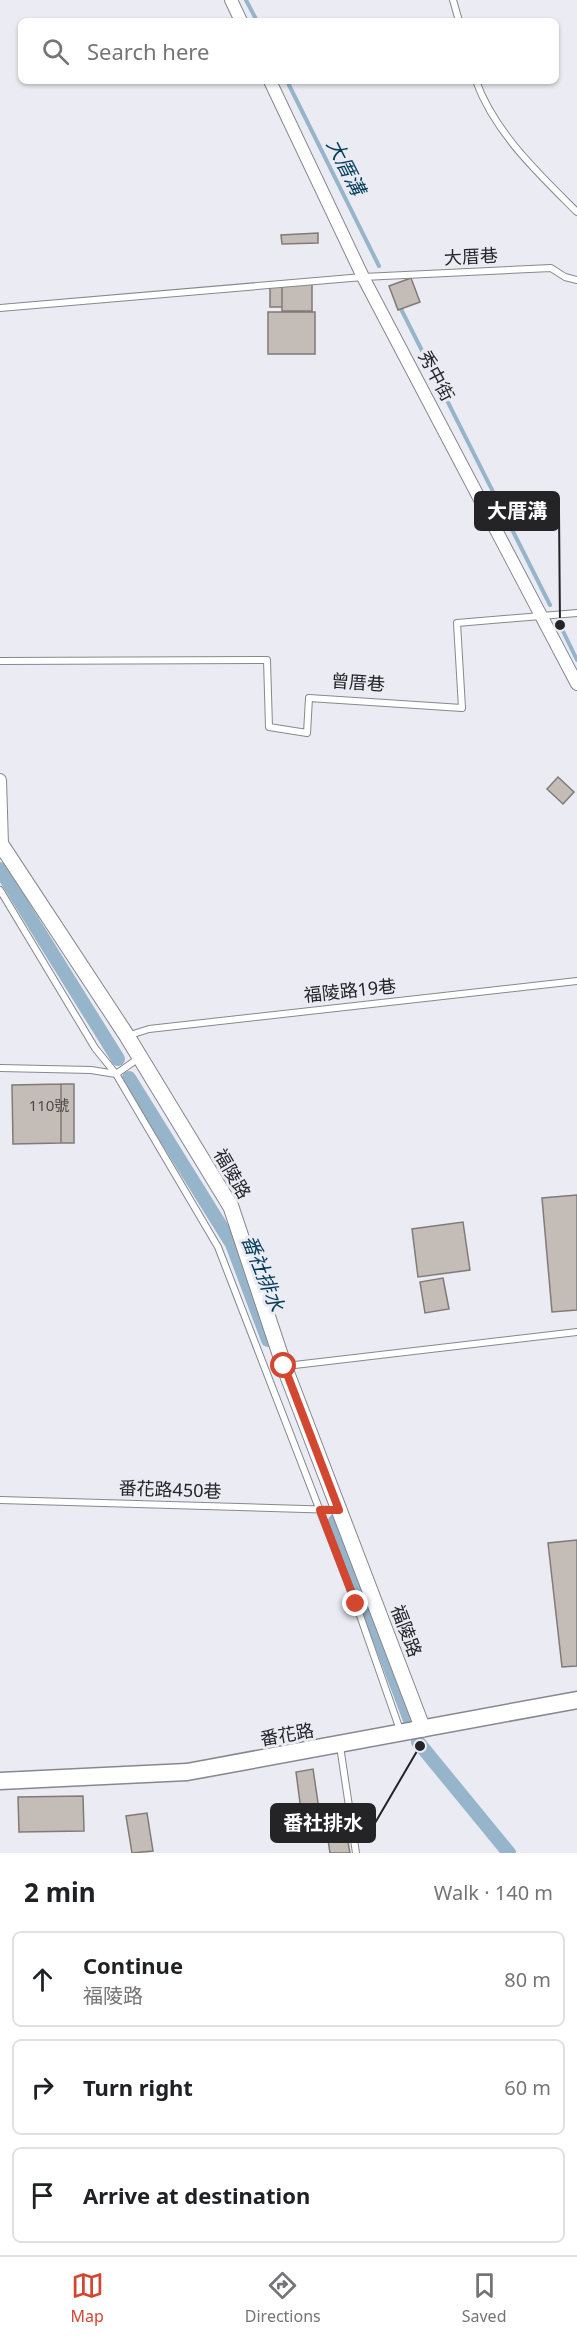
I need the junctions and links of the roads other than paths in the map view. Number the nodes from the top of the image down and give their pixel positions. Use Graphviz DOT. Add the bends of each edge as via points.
graph roads {
  1 [pos="231,0"];
  2 [pos="453,0"];
  3 [pos="240,18"];
  4 [pos="458,18"];
  5 [pos="271,84"];
  6 [pos="477,84"];
  7 [pos="577,212"];
  8 [pos="363,277"];
  9 [pos="577,280"];
  10 [pos="0,308"];
  11 [pos="577,613"];
  12 [pos="542,616"];
  13 [pos="0,661"];
  14 [pos="577,684"];
  15 [pos="0,780"];
  16 [pos="1,844"];
  17 [pos="0,890"];
  18 [pos="577,981"];
  19 [pos="127,1036"];
  20 [pos="139,1058"];
  21 [pos="0,1068"];
  22 [pos="116,1074"];
  23 [pos="577,1332"];
  24 [pos="284,1366"];
  25 [pos="0,1500"];
  26 [pos="320,1510"];
  27 [pos="339,1510"];
  28 [pos="577,1700"];
  29 [pos="423,1729"];
  30 [pos="401,1733"];
  31 [pos="340,1745"];
  32 [pos="0,1781"];
  33 [pos="356,1853"];
  1 -- 3 [label="street"];
  2 -- 4 [label="lane"];
  5 -- 8 [label="street, 秀中街"];
  6 -- 7 [label="lane" via="498,127"];
  8 -- 9 [label="lane, 大厝巷" via="551,268"];
  8 -- 10 [label="lane, 大厝巷"];
  8 -- 12 [label="street, 秀中街"];
  11 -- 12 [label="lane"];
  12 -- 13 [label="lane, 曾厝巷" via="457,623 462,708 309,698 307,733 269,727 267,660"];
  12 -- 14 [label="street, 秀中街"];
  15 -- 16 [label="street"];
  16 -- 19 [label="street, 福陵路"];
  17 -- 22 [label="lane" via="95,1048"];
  18 -- 19 [label="lane, 福陵路19巷" via="149,1029"];
  19 -- 20 [label="street, 福陵路"];
  20 -- 22 [label="lane"];
  20 -- 24 [label="street, 福陵路" via="231,1207"];
  21 -- 22 [label="lane"];
  22 -- 26 [label="lane" via="218,1247"];
  23 -- 24 [label="lane"];
  24 -- 27 [label="street, 福陵路"];
  25 -- 26 [label="lane, 番花路450巷"];
  26 -- 27 [label="lane, 番花路450巷"];
  26 -- 30 [label="lane"];
  27 -- 29 [label="street, 福陵路"];
  28 -- 29 [label="main road, 番花路"];
  29 -- 30 [label="main road, 番花路"];
  30 -- 31 [label="main road, 番花路"];
  31 -- 32 [label="main road, 番花路" via="187,1772"];
  31 -- 33 [label="lane"];
}
